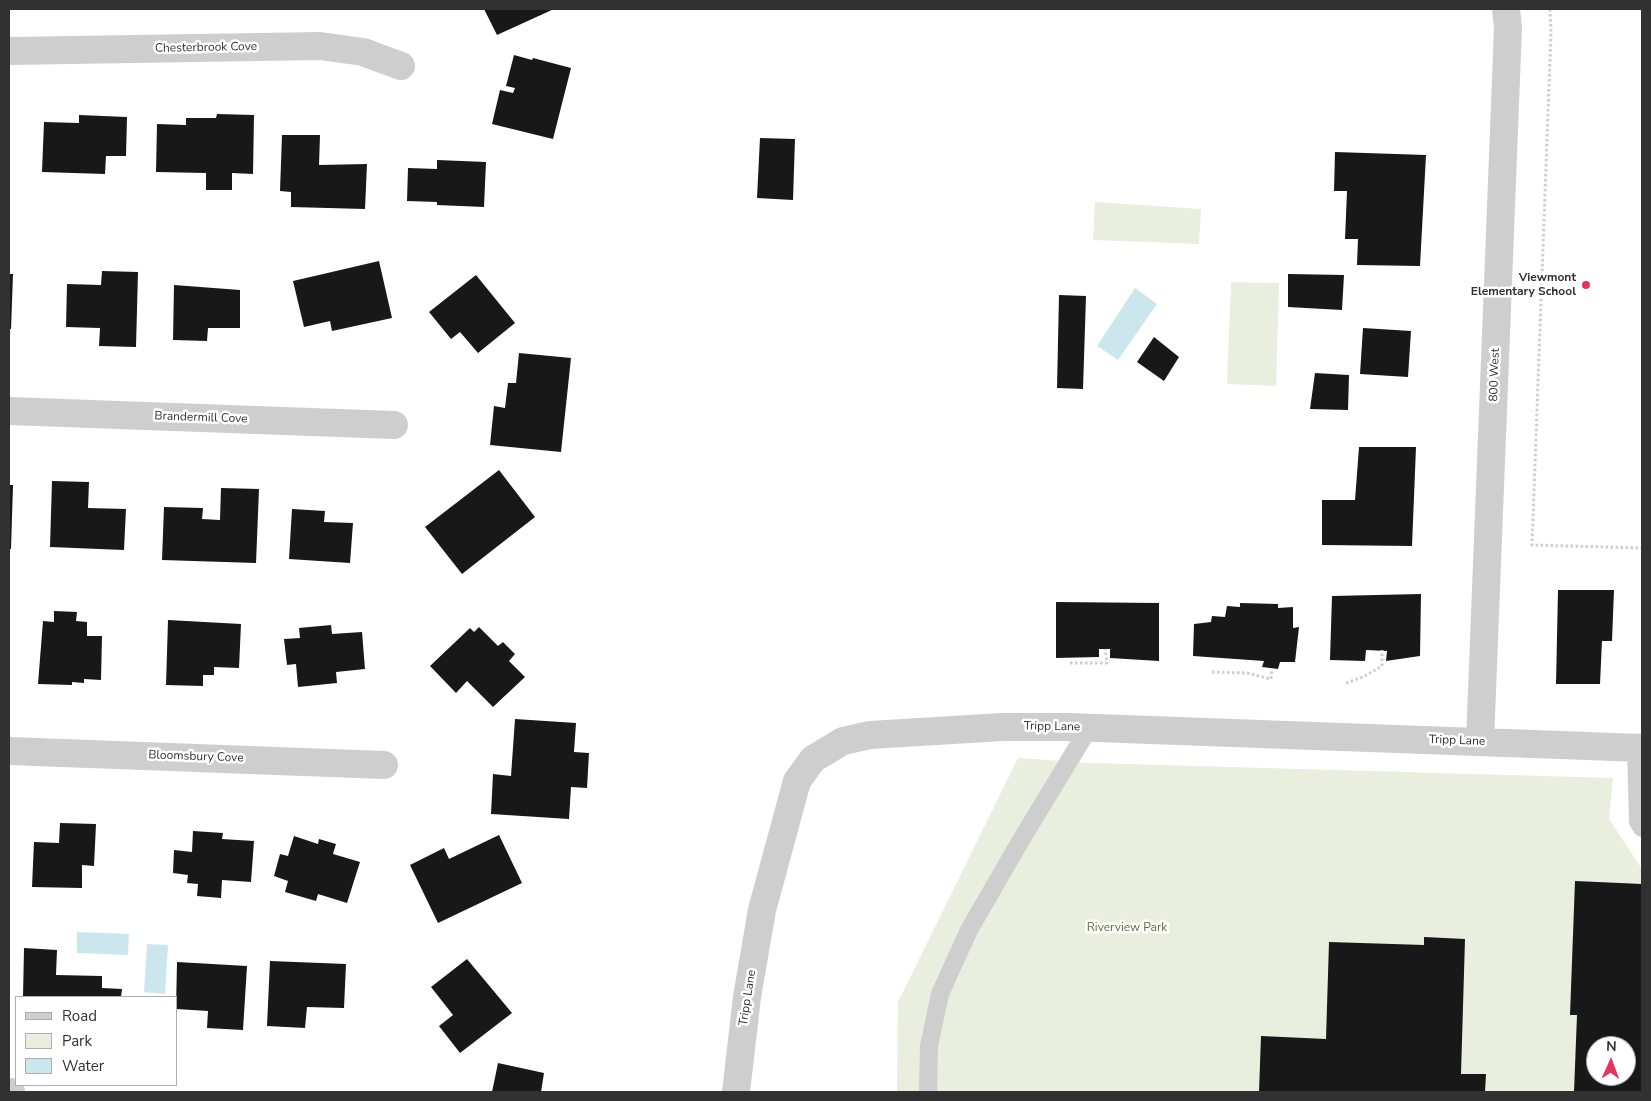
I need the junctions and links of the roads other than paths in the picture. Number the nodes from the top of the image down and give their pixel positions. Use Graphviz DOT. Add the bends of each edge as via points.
graph roads {
  1 [pos="1506,9"];
  2 [pos="9,51"];
  3 [pos="401,66"];
  4 [pos="9,412"];
  5 [pos="394,425"];
  6 [pos="1089,728"];
  7 [pos="1480,742"];
  8 [pos="1639,747"];
  9 [pos="9,751"];
  10 [pos="384,765"];
  11 [pos="1642,828"];
  12 [pos="736,1092"];
  13 [pos="928,1092"];
  1 -- 7 [label="street, 800 West" via="1508,28"];
  2 -- 3 [label="street, Chesterbrook Cove" via="320,46 363,52"];
  4 -- 5 [label="street, Brandermill Cove"];
  6 -- 7 [label="street, Tripp Lane"];
  6 -- 12 [label="street, Tripp Lane" via="1002,727 870,735 842,741 813,759 797,780 762,910 747,997"];
  6 -- 13 [label="lane" via="969,930 940,994 928,1046"];
  7 -- 8 [label="street, Tripp Lane"];
  8 -- 11 [label="lane" via="1638,822"];
  9 -- 10 [label="street, Bloomsbury Cove"];
}
